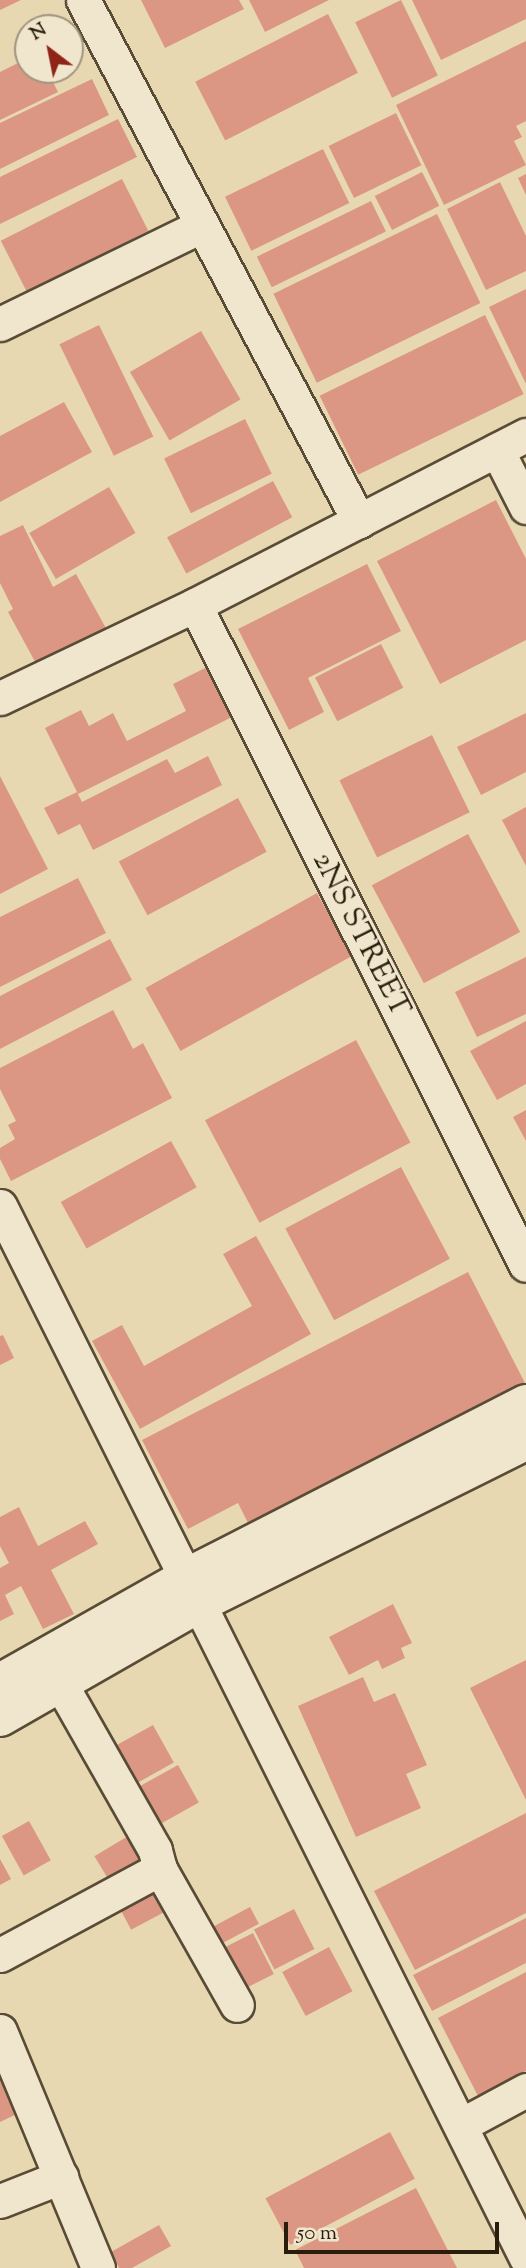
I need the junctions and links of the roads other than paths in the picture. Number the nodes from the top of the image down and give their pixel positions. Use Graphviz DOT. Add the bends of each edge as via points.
graph roads {
  1 [pos="83,0"];
  2 [pos="199,227"];
  3 [pos="0,324"];
  4 [pos="526,435"];
  5 [pos="497,450"];
  6 [pos="526,507"];
  7 [pos="359,521"];
  8 [pos="195,605"];
  9 [pos="0,698"];
  10 [pos="0,1206"];
  11 [pos="526,1265"];
  12 [pos="526,1404"];
  13 [pos="526,1441"];
  14 [pos="194,1589"];
  15 [pos="59,1681"];
  16 [pos="0,1683"];
  17 [pos="0,1717"];
  18 [pos="160,1869"];
  19 [pos="0,1955"];
  20 [pos="237,2005"];
  21 [pos="0,2031"];
  22 [pos="526,2090"];
  23 [pos="461,2125"];
  24 [pos="61,2176"];
  25 [pos="0,2201"];
  26 [pos="526,2258"];
  27 [pos="98,2268"];
  1 -- 2 [label="street"];
  2 -- 3 [label="street"];
  2 -- 7 [label="street"];
  4 -- 5 [label="street"];
  5 -- 6 [label="street"];
  5 -- 7 [label="street"];
  7 -- 8 [label="street"];
  8 -- 9 [label="street"];
  8 -- 11 [label="street, 2NS STREET"];
  10 -- 14 [label="street"];
  12 -- 14 [label="main road"];
  13 -- 14 [label="main road"];
  14 -- 15 [label="main road"];
  14 -- 16 [label="main road"];
  14 -- 23 [label="street"];
  15 -- 17 [label="main road"];
  15 -- 18 [label="street" via="155,1850"];
  18 -- 19 [label="street"];
  18 -- 20 [label="street"];
  21 -- 24 [label="street"];
  22 -- 23 [label="street"];
  23 -- 26 [label="street"];
  24 -- 25 [label="street"];
  24 -- 27 [label="street"];
}
